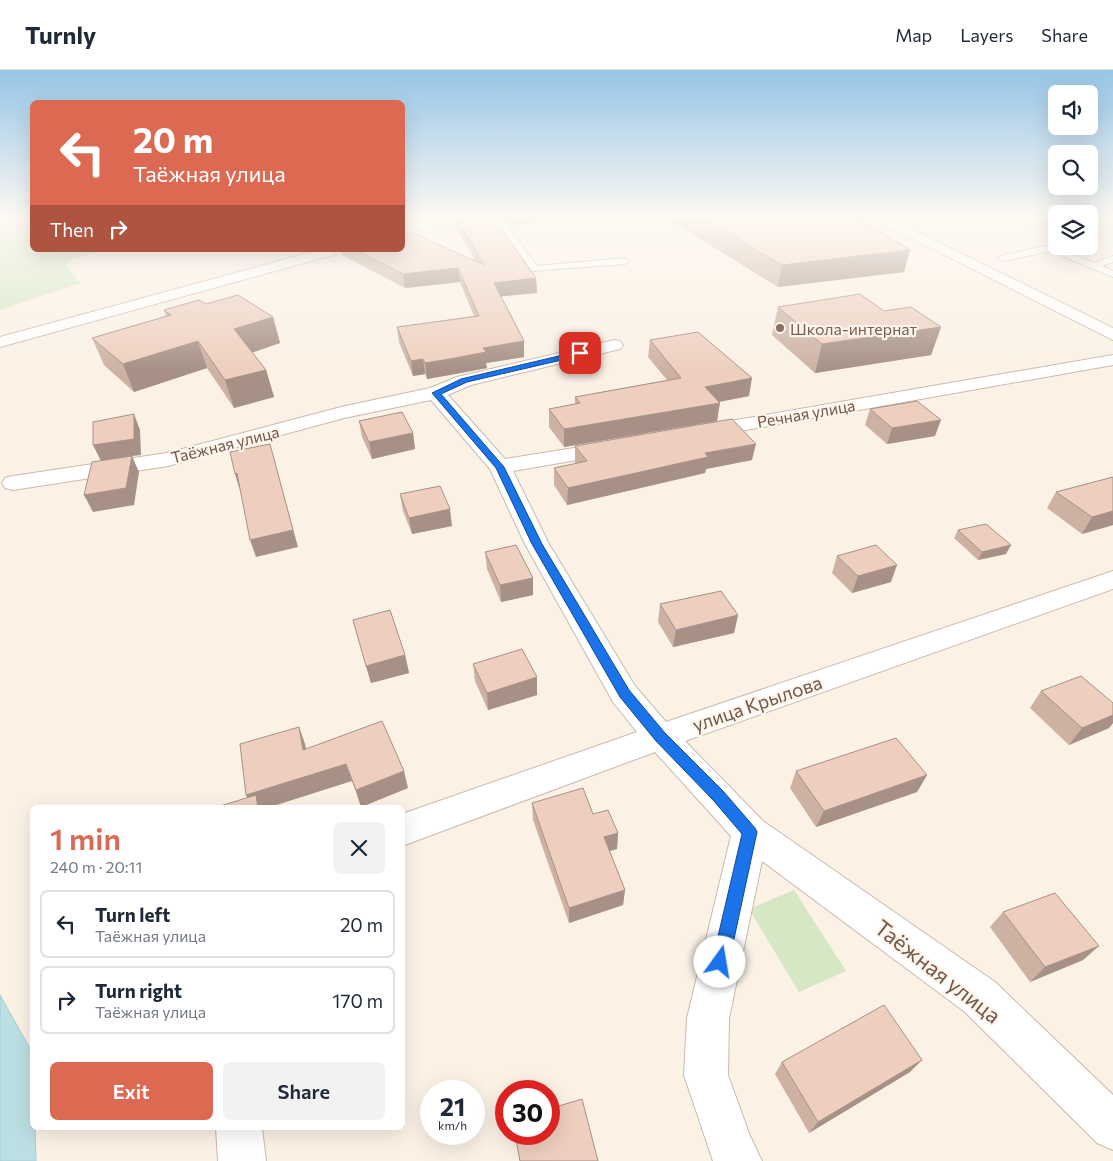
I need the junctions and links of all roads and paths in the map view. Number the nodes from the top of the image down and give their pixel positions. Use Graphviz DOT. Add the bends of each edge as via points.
graph roads {
  1 [pos="266,269"];
  2 [pos="980,269"];
  3 [pos="1101,269"];
  4 [pos="1113,274"];
  5 [pos="1113,335"];
  6 [pos="0,342"];
  7 [pos="614,345"];
  8 [pos="1113,360"];
  9 [pos="436,393"];
  10 [pos="683,435"];
  11 [pos="635,444"];
  12 [pos="500,467"];
  13 [pos="13,483"];
  14 [pos="1113,580"];
  15 [pos="660,737"];
  16 [pos="405,829"];
  17 [pos="750,832"];
  18 [pos="1113,1128"];
  19 [pos="239,1130"];
  20 [pos="242,1161"];
  21 [pos="738,1161"];
  1 -- 6 [label="street"];
  2 -- 5 [label="street"];
  3 -- 4 [label="lane"];
  7 -- 9 [label="street, Таёжная улица" via="464,381"];
  8 -- 10 [label="street, Речная улица"];
  9 -- 12 [label="street, Таёжная улица"];
  9 -- 13 [label="street, Таёжная улица" via="341,413 168,459"];
  11 -- 12 [label="street"];
  12 -- 15 [label="street, Таёжная улица" via="537,544 624,694"];
  14 -- 15 [label="street, улица Крылова"];
  15 -- 16 [label="street, улица Крылова"];
  15 -- 17 [label="street, Таёжная улица"];
  17 -- 18 [label="street, Таёжная улица" via="980,997"];
  17 -- 21 [label="street" via="708,1018 706,1075 730,1149"];
  19 -- 20 [label="street"];
}
